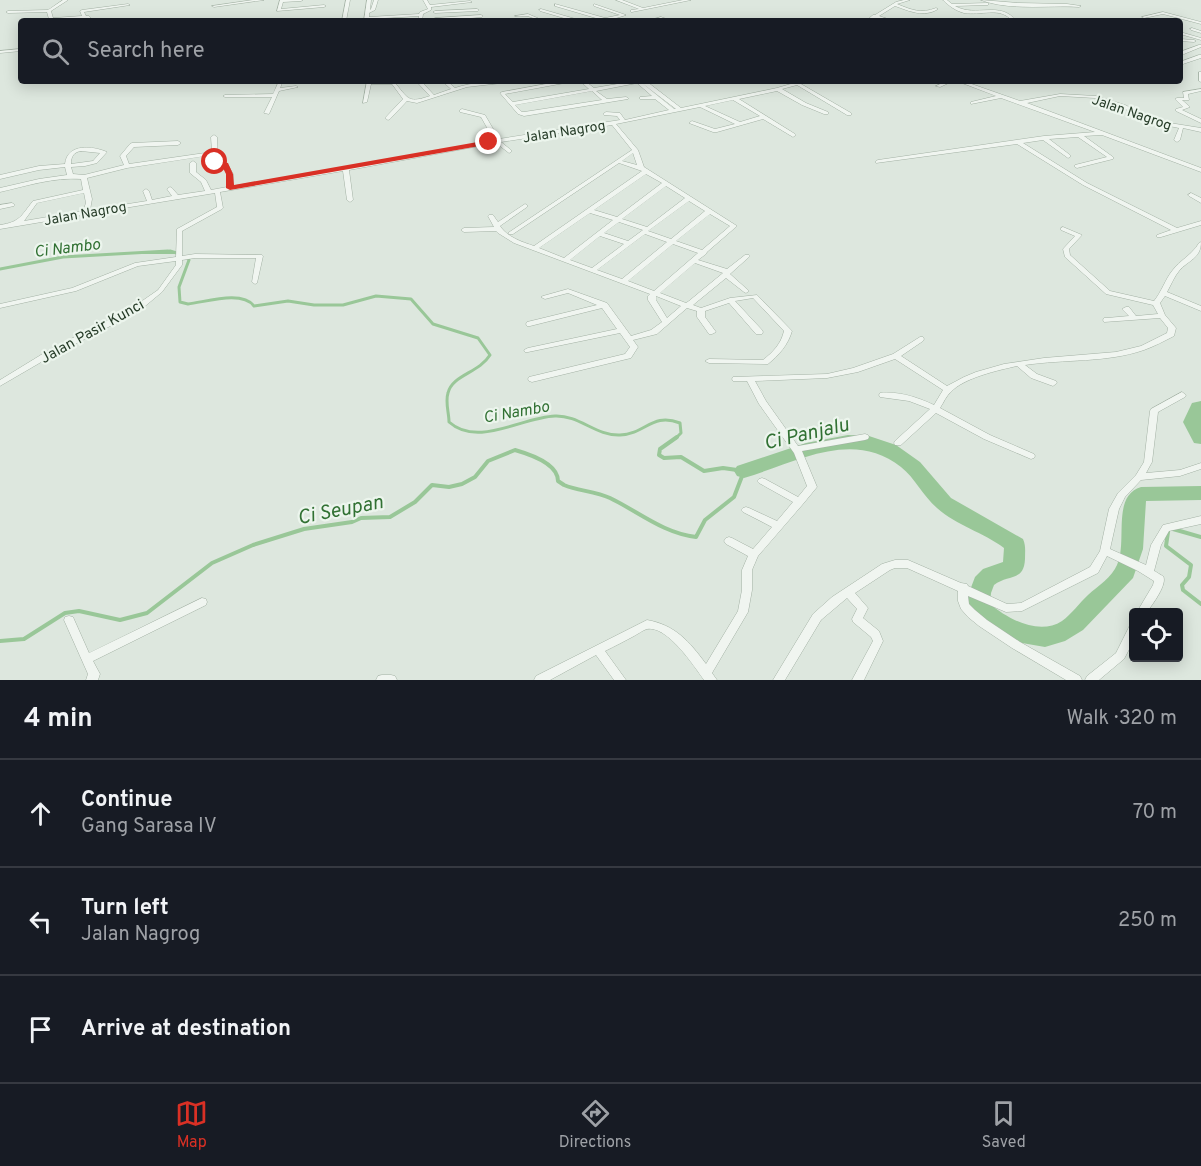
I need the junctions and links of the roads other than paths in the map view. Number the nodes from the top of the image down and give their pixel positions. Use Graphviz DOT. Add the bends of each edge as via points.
graph roads {
  1 [pos="66,0"];
  2 [pos="262,0"];
  3 [pos="301,0"];
  4 [pos="327,0"];
  5 [pos="348,0"];
  6 [pos="369,0"];
  7 [pos="376,0"];
  8 [pos="426,0"];
  9 [pos="618,0"];
  10 [pos="689,0"];
  11 [pos="908,0"];
  12 [pos="945,0"];
  13 [pos="282,1"];
  14 [pos="470,2"];
  15 [pos="653,2"];
  16 [pos="985,2"];
  17 [pos="128,5"];
  18 [pos="556,5"];
  19 [pos="595,5"];
  20 [pos="659,5"];
  21 [pos="895,5"];
  22 [pos="214,6"];
  23 [pos="428,6"];
  24 [pos="952,6"];
  25 [pos="1079,6"];
  26 [pos="642,8"];
  27 [pos="936,9"];
  28 [pos="477,10"];
  29 [pos="541,10"];
  30 [pos="49,11"];
  31 [pos="632,11"];
  32 [pos="8,12"];
  33 [pos="435,12"];
  34 [pos="450,12"];
  35 [pos="1181,13"];
  36 [pos="420,15"];
  37 [pos="481,16"];
  38 [pos="517,16"];
  39 [pos="597,16"];
  40 [pos="874,16"];
  41 [pos="84,17"];
  42 [pos="367,17"];
  43 [pos="563,17"];
  44 [pos="1144,17"];
  45 [pos="1201,17"];
  46 [pos="51,18"];
  47 [pos="74,18"];
  48 [pos="90,18"];
  49 [pos="345,18"];
  50 [pos="450,18"];
  51 [pos="473,18"];
  52 [pos="535,18"];
  53 [pos="559,18"];
  54 [pos="567,18"];
  55 [pos="590,18"];
  56 [pos="602,18"];
  57 [pos="614,18"];
  58 [pos="872,18"];
  59 [pos="881,18"];
  60 [pos="1012,18"];
  61 [pos="1182,18"];
  62 [pos="1183,18"];
  63 [pos="1201,23"];
  64 [pos="1192,29"];
  65 [pos="1201,32"];
  66 [pos="1183,34"];
  67 [pos="1183,40"];
  68 [pos="1201,43"];
  69 [pos="18,50"];
  70 [pos="0,52"];
  71 [pos="1183,52"];
  72 [pos="1201,56"];
  73 [pos="1189,61"];
  74 [pos="1183,63"];
  75 [pos="1201,65"];
  76 [pos="1201,73"];
  77 [pos="1201,81"];
  78 [pos="280,84"];
  79 [pos="368,84"];
  80 [pos="394,84"];
  81 [pos="421,84"];
  82 [pos="447,84"];
  83 [pos="469,84"];
  84 [pos="553,84"];
  85 [pos="586,84"];
  86 [pos="626,84"];
  87 [pos="643,84"];
  88 [pos="644,84"];
  89 [pos="798,84"];
  90 [pos="943,84"];
  91 [pos="968,84"];
  92 [pos="938,86"];
  93 [pos="296,87"];
  94 [pos="453,89"];
  95 [pos="778,89"];
  96 [pos="1201,90"];
  97 [pos="594,91"];
  98 [pos="276,92"];
  99 [pos="251,93"];
  100 [pos="225,96"];
  101 [pos="1002,96"];
  102 [pos="434,97"];
  103 [pos="656,97"];
  104 [pos="626,98"];
  105 [pos="642,98"];
  106 [pos="734,98"];
  107 [pos="406,99"];
  108 [pos="606,101"];
  109 [pos="365,102"];
  110 [pos="1020,103"];
  111 [pos="512,104"];
  112 [pos="973,104"];
  113 [pos="700,105"];
  114 [pos="1033,108"];
  115 [pos="680,109"];
  116 [pos="672,110"];
  117 [pos="1023,110"];
  118 [pos="462,111"];
  119 [pos="267,113"];
  120 [pos="826,113"];
  121 [pos="606,114"];
  122 [pos="849,114"];
  123 [pos="763,117"];
  124 [pos="388,118"];
  125 [pos="623,121"];
  126 [pos="1201,121"];
  127 [pos="613,123"];
  128 [pos="692,123"];
  129 [pos="740,124"];
  130 [pos="1181,128"];
  131 [pos="1201,130"];
  132 [pos="1042,131"];
  133 [pos="1104,133"];
  134 [pos="794,135"];
  135 [pos="1079,135"];
  136 [pos="214,137"];
  137 [pos="1054,137"];
  138 [pos="1044,138"];
  139 [pos="1178,140"];
  140 [pos="497,141"];
  141 [pos="1017,142"];
  142 [pos="178,143"];
  143 [pos="635,150"];
  144 [pos="509,151"];
  145 [pos="215,153"];
  146 [pos="1068,156"];
  147 [pos="618,161"];
  148 [pos="878,162"];
  149 [pos="193,164"];
  150 [pos="67,165"];
  151 [pos="127,166"];
  152 [pos="1077,166"];
  153 [pos="346,169"];
  154 [pos="644,169"];
  155 [pos="1201,170"];
  156 [pos="70,176"];
  157 [pos="0,177"];
  158 [pos="84,177"];
  159 [pos="666,183"];
  160 [pos="230,188"];
  161 [pos="0,189"];
  162 [pos="170,189"];
  163 [pos="217,190"];
  164 [pos="86,191"];
  165 [pos="146,191"];
  166 [pos="208,191"];
  167 [pos="1191,195"];
  168 [pos="176,198"];
  169 [pos="689,198"];
  170 [pos="350,200"];
  171 [pos="1201,201"];
  172 [pos="150,202"];
  173 [pos="12,204"];
  174 [pos="525,206"];
  175 [pos="0,207"];
  176 [pos="590,210"];
  177 [pos="709,211"];
  178 [pos="85,214"];
  179 [pos="491,216"];
  180 [pos="618,220"];
  181 [pos="1199,224"];
  182 [pos="8,226"];
  183 [pos="0,227"];
  184 [pos="497,228"];
  185 [pos="464,230"];
  186 [pos="646,230"];
  187 [pos="1063,230"];
  188 [pos="1176,230"];
  189 [pos="511,233"];
  190 [pos="600,234"];
  191 [pos="1159,236"];
  192 [pos="672,242"];
  193 [pos="629,243"];
  194 [pos="1201,247"];
  195 [pos="534,249"];
  196 [pos="704,253"];
  197 [pos="180,256"];
  198 [pos="747,256"];
  199 [pos="565,260"];
  200 [pos="695,261"];
  201 [pos="593,270"];
  202 [pos="726,273"];
  203 [pos="255,282"];
  204 [pos="623,282"];
  205 [pos="746,291"];
  206 [pos="656,293"];
  207 [pos="1165,294"];
  208 [pos="545,297"];
  209 [pos="730,300"];
  210 [pos="1156,303"];
  211 [pos="603,305"];
  212 [pos="686,305"];
  213 [pos="0,306"];
  214 [pos="1126,309"];
  215 [pos="1201,309"];
  216 [pos="701,310"];
  217 [pos="1162,316"];
  218 [pos="1134,318"];
  219 [pos="1107,320"];
  220 [pos="666,323"];
  221 [pos="530,324"];
  222 [pos="622,330"];
  223 [pos="712,332"];
  224 [pos="759,332"];
  225 [pos="629,339"];
  226 [pos="920,339"];
  227 [pos="528,350"];
  228 [pos="896,356"];
  229 [pos="709,361"];
  230 [pos="1019,364"];
  231 [pos="532,379"];
  232 [pos="736,379"];
  233 [pos="750,379"];
  234 [pos="0,383"];
  235 [pos="1053,383"];
  236 [pos="946,389"];
  237 [pos="883,395"];
  238 [pos="1182,395"];
  239 [pos="936,408"];
  240 [pos="865,437"];
  241 [pos="898,443"];
  242 [pos="799,454"];
  243 [pos="1031,456"];
  244 [pos="1201,466"];
  245 [pos="1138,477"];
  246 [pos="762,481"];
  247 [pos="801,502"];
  248 [pos="746,510"];
  249 [pos="1201,520"];
  250 [pos="777,525"];
  251 [pos="729,541"];
  252 [pos="1105,551"];
  253 [pos="754,554"];
  254 [pos="1145,570"];
  255 [pos="965,588"];
  256 [pos="848,593"];
  257 [pos="201,602"];
  258 [pos="1144,608"];
  259 [pos="69,620"];
  260 [pos="1129,638"];
  261 [pos="598,649"];
  262 [pos="87,659"];
  263 [pos="709,676"];
  264 [pos="547,678"];
  265 [pos="92,680"];
  266 [pos="382,680"];
  267 [pos="391,680"];
  268 [pos="620,680"];
  269 [pos="779,680"];
  270 [pos="858,680"];
  271 [pos="1076,680"];
  272 [pos="1091,680"];
  1 -- 30 [label="street"];
  2 -- 22 [label="street"];
  3 -- 13 [label="street"];
  4 -- 13 [label="street" via="324,7 278,10"];
  5 -- 49 [label="street"];
  6 -- 42 [label="street"];
  7 -- 42 [label="street"];
  8 -- 23 [label="street"];
  9 -- 26 [label="street"];
  10 -- 20 [label="street"];
  11 -- 21 [label="street"];
  12 -- 24 [label="street"];
  14 -- 23 [label="street"];
  15 -- 20 [label="street"];
  16 -- 24 [label="street"];
  16 -- 25 [label="street"];
  17 -- 41 [label="street" via="82,11"];
  18 -- 39 [label="street"];
  19 -- 57 [label="street" via="624,15"];
  20 -- 26 [label="street"];
  21 -- 27 [label="street" via="922,13"];
  21 -- 40 [label="street"];
  23 -- 36 [label="street" via="430,9"];
  24 -- 60 [label="street" via="967,12 1001,11"];
  26 -- 31 [label="street"];
  28 -- 34 [label="street"];
  29 -- 43 [label="street"];
  30 -- 32 [label="street"];
  30 -- 46 [label="street"];
  33 -- 34 [label="street"];
  34 -- 50 [label="street"];
  35 -- 45 [label="street"];
  36 -- 42 [label="street"];
  37 -- 51 [label="street"];
  38 -- 52 [label="street"];
  39 -- 55 [label="street"];
  39 -- 56 [label="street"];
  40 -- 58 [label="street"];
  40 -- 59 [label="street"];
  41 -- 47 [label="street"];
  41 -- 48 [label="street"];
  43 -- 53 [label="street"];
  43 -- 54 [label="street"];
  44 -- 61 [label="street" via="1163,13"];
  62 -- 63 [label="street"];
  64 -- 65 [label="street"];
  66 -- 68 [label="street"];
  67 -- 68 [label="street"];
  68 -- 71 [label="street"];
  69 -- 70 [label="street"];
  72 -- 73 [label="street"];
  73 -- 74 [label="street"];
  73 -- 75 [label="street"];
  76 -- 77 [label="street"];
  78 -- 98 [label="street"];
  79 -- 109 [label="street"];
  80 -- 107 [label="street"];
  81 -- 102 [label="street"];
  82 -- 94 [label="street"];
  83 -- 94 [label="street"];
  84 -- 111 [label="street" via="503,93"];
  85 -- 97 [label="street"];
  86 -- 97 [label="street"];
  87 -- 103 [label="street"];
  88 -- 115 [label="street"];
  89 -- 95 [label="street, Jalan Nagrog"];
  89 -- 122 [label="street"];
  90 -- 92 [label="street"];
  91 -- 101 [label="street"];
  93 -- 98 [label="street"];
  94 -- 102 [label="street"];
  95 -- 106 [label="street, Jalan Nagrog"];
  95 -- 120 [label="street"];
  96 -- 126 [label="street" via="1177,99 1187,107 1178,110"];
  97 -- 108 [label="street"];
  97 -- 111 [label="street"];
  98 -- 99 [label="street"];
  98 -- 100 [label="street"];
  98 -- 119 [label="street"];
  101 -- 110 [label="street"];
  101 -- 112 [label="street"];
  102 -- 107 [label="street" via="417,102"];
  103 -- 105 [label="street"];
  103 -- 116 [label="street"];
  104 -- 108 [label="street"];
  106 -- 113 [label="street, Jalan Nagrog"];
  106 -- 123 [label="street"];
  107 -- 124 [label="street"];
  108 -- 111 [label="street" via="524,114"];
  110 -- 114 [label="street"];
  110 -- 130 [label="street, Jalan Nagrog" via="1060,95 1091,97"];
  113 -- 115 [label="street, Jalan Nagrog"];
  113 -- 129 [label="street"];
  114 -- 117 [label="street"];
  114 -- 133 [label="street"];
  115 -- 116 [label="street, Jalan Nagrog"];
  116 -- 125 [label="street, Jalan Nagrog"];
  118 -- 140 [label="street" via="483,117"];
  121 -- 125 [label="street" via="618,114"];
  123 -- 129 [label="street"];
  123 -- 134 [label="street"];
  125 -- 127 [label="street, Jalan Nagrog"];
  127 -- 140 [label="street, Jalan Nagrog"];
  127 -- 143 [label="street"];
  128 -- 129 [label="street" via="715,131"];
  130 -- 131 [label="street, Jalan Nagrog"];
  130 -- 139 [label="street"];
  132 -- 137 [label="street"];
  133 -- 135 [label="street"];
  133 -- 155 [label="street"];
  135 -- 137 [label="street"];
  135 -- 152 [label="street" via="1111,158"];
  136 -- 145 [label="street"];
  137 -- 138 [label="street"];
  138 -- 141 [label="street"];
  138 -- 146 [label="street"];
  140 -- 144 [label="street"];
  140 -- 153 [label="street, Jalan Nagrog"];
  141 -- 148 [label="street"];
  141 -- 188 [label="street" via="1085,184"];
  142 -- 151 [label="street" via="132,146 123,156"];
  143 -- 147 [label="street"];
  143 -- 154 [label="street"];
  145 -- 151 [label="street"];
  145 -- 160 [label="street" via="215,162 225,165 230,174"];
  147 -- 154 [label="street"];
  147 -- 189 [label="street"];
  149 -- 166 [label="street" via="193,173 204,181"];
  150 -- 150 [label="street" via="97,161 104,152 78,148 68,157"];
  150 -- 156 [label="street"];
  150 -- 157 [label="street"];
  151 -- 158 [label="street"];
  153 -- 160 [label="street, Jalan Nagrog"];
  153 -- 170 [label="street"];
  154 -- 159 [label="street"];
  154 -- 176 [label="street"];
  156 -- 158 [label="street"];
  156 -- 161 [label="street"];
  158 -- 164 [label="street"];
  159 -- 169 [label="street"];
  159 -- 180 [label="street"];
  160 -- 163 [label="street, Jalan Nagrog"];
  162 -- 168 [label="street"];
  163 -- 166 [label="street, Jalan Nagrog"];
  163 -- 197 [label="street, Jalan Pasir Kunci" via="220,208 178,232"];
  164 -- 178 [label="street" via="90,203"];
  164 -- 182 [label="street" via="35,202 21,220"];
  165 -- 172 [label="street"];
  166 -- 168 [label="street, Jalan Nagrog"];
  167 -- 171 [label="street"];
  168 -- 172 [label="street, Jalan Nagrog"];
  169 -- 177 [label="street"];
  169 -- 186 [label="street"];
  172 -- 178 [label="street, Jalan Nagrog"];
  173 -- 175 [label="street"];
  174 -- 184 [label="street"];
  176 -- 180 [label="street"];
  176 -- 195 [label="street"];
  177 -- 192 [label="street"];
  177 -- 196 [label="street" via="734,226"];
  178 -- 182 [label="street, Jalan Nagrog"];
  179 -- 184 [label="street"];
  180 -- 186 [label="street"];
  180 -- 190 [label="street"];
  181 -- 188 [label="street"];
  182 -- 183 [label="street, Jalan Nagrog"];
  184 -- 185 [label="street"];
  184 -- 195 [label="street"];
  186 -- 192 [label="street"];
  186 -- 193 [label="street"];
  187 -- 210 [label="street" via="1080,235 1066,249 1067,256 1108,293"];
  188 -- 191 [label="street"];
  190 -- 193 [label="street"];
  190 -- 199 [label="street"];
  192 -- 196 [label="street"];
  192 -- 204 [label="street"];
  193 -- 201 [label="street"];
  194 -- 207 [label="street" via="1172,275"];
  195 -- 199 [label="street"];
  196 -- 200 [label="street"];
  197 -- 203 [label="street" via="260,256"];
  197 -- 213 [label="street" via="132,266 74,290"];
  197 -- 234 [label="street, Jalan Pasir Kunci" via="180,265 160,291 142,305"];
  198 -- 202 [label="street"];
  199 -- 201 [label="street"];
  200 -- 202 [label="street"];
  200 -- 206 [label="street"];
  201 -- 204 [label="street"];
  202 -- 205 [label="street"];
  202 -- 212 [label="street"];
  204 -- 206 [label="street"];
  206 -- 212 [label="street"];
  206 -- 220 [label="street" via="652,300"];
  207 -- 210 [label="street"];
  207 -- 215 [label="street"];
  208 -- 211 [label="street" via="568,291"];
  209 -- 216 [label="street"];
  209 -- 224 [label="street"];
  209 -- 229 [label="street" via="755,296 788,334 778,351 765,362"];
  210 -- 217 [label="street"];
  211 -- 221 [label="street"];
  211 -- 222 [label="street"];
  212 -- 216 [label="street"];
  212 -- 220 [label="street"];
  214 -- 218 [label="street"];
  216 -- 223 [label="street" via="701,317"];
  217 -- 218 [label="street"];
  217 -- 230 [label="street" via="1172,332 1151,345 1108,357"];
  218 -- 219 [label="street"];
  220 -- 225 [label="street" via="654,332"];
  222 -- 225 [label="street"];
  222 -- 227 [label="street"];
  225 -- 231 [label="street" via="634,348 628,356"];
  226 -- 228 [label="street"];
  228 -- 233 [label="street" via="827,376"];
  228 -- 236 [label="street"];
  230 -- 235 [label="street" via="1034,376"];
  230 -- 236 [label="street" via="979,373"];
  232 -- 233 [label="street"];
  233 -- 242 [label="street"];
  236 -- 239 [label="street"];
  237 -- 239 [label="street"];
  238 -- 245 [label="street" via="1154,411 1148,462"];
  239 -- 241 [label="street"];
  239 -- 243 [label="street"];
  240 -- 242 [label="street"];
  242 -- 247 [label="street" via="812,488"];
  244 -- 245 [label="street" via="1180,473"];
  245 -- 252 [label="street" via="1114,508"];
  246 -- 247 [label="street"];
  247 -- 250 [label="street"];
  248 -- 250 [label="street"];
  249 -- 254 [label="street" via="1166,528"];
  250 -- 253 [label="street"];
  251 -- 253 [label="street"];
  252 -- 254 [label="street"];
  252 -- 255 [label="street" via="1094,570 1022,607 1006,608"];
  253 -- 263 [label="street" via="747,570 743,612"];
  254 -- 258 [label="street" via="1159,579"];
  255 -- 256 [label="street" via="908,564 895,564"];
  255 -- 271 [label="street" via="963,602 970,613"];
  256 -- 269 [label="street" via="817,616"];
  256 -- 270 [label="street" via="863,608 857,619 878,641"];
  257 -- 262 [label="street"];
  259 -- 262 [label="street"];
  260 -- 272 [label="street" via="1120,656"];
  261 -- 263 [label="street" via="647,624 656,624 673,634"];
  261 -- 264 [label="street"];
  261 -- 268 [label="street"];
  262 -- 265 [label="street" via="94,674"];
  266 -- 267 [label="street"];
}
